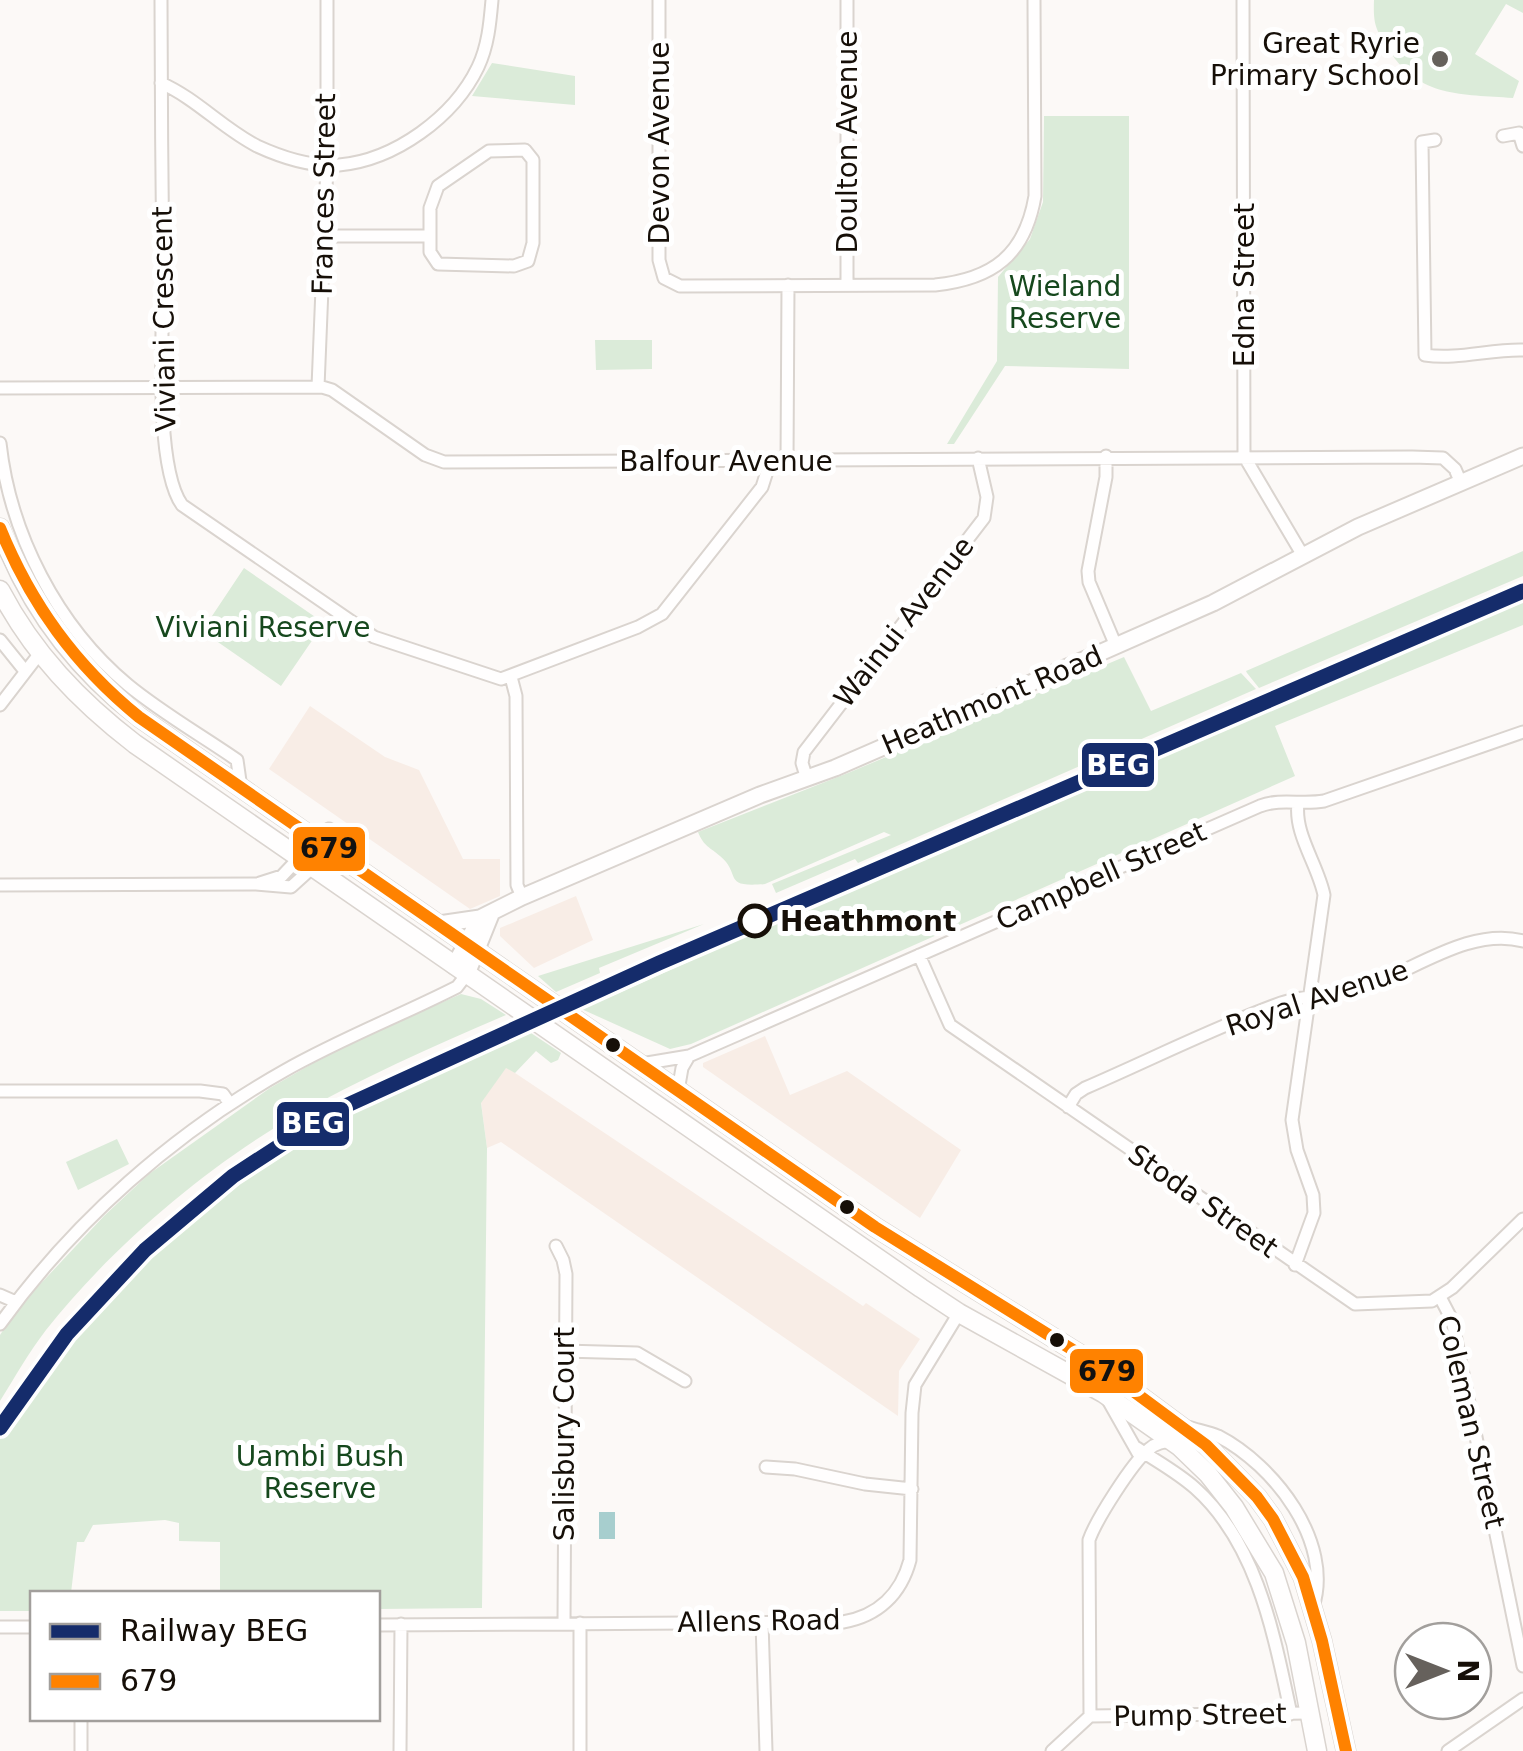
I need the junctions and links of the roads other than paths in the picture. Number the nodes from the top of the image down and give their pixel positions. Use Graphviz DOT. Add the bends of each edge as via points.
graph roads {
  1 [pos="161,0"];
  2 [pos="327,0"];
  3 [pos="492,0"];
  4 [pos="659,0"];
  5 [pos="846,0"];
  6 [pos="1034,0"];
  7 [pos="1243,0"];
  8 [pos="162,83"];
  9 [pos="1503,136"];
  10 [pos="1423,141"];
  11 [pos="1523,146"];
  12 [pos="327,165"];
  13 [pos="325,236"];
  14 [pos="430,236"];
  15 [pos="847,284"];
  16 [pos="788,285"];
  17 [pos="1523,350"];
  18 [pos="162,387"];
  19 [pos="318,387"];
  20 [pos="0,388"];
  21 [pos="0,443"];
  22 [pos="1106,456"];
  23 [pos="1244,456"];
  24 [pos="1523,456"];
  25 [pos="978,458"];
  26 [pos="770,462"];
  27 [pos="788,462"];
  28 [pos="1461,482"];
  29 [pos="0,528"];
  30 [pos="1302,554"];
  31 [pos="0,590"];
  32 [pos="0,640"];
  33 [pos="1116,646"];
  34 [pos="40,653"];
  35 [pos="25,672"];
  36 [pos="511,677"];
  37 [pos="0,705"];
  38 [pos="1523,732"];
  39 [pos="807,778"];
  40 [pos="240,788"];
  41 [pos="1298,804"];
  42 [pos="325,836"];
  43 [pos="305,863"];
  44 [pos="282,876"];
  45 [pos="256,884"];
  46 [pos="0,885"];
  47 [pos="291,887"];
  48 [pos="522,897"];
  49 [pos="486,915"];
  50 [pos="439,924"];
  51 [pos="1523,941"];
  52 [pos="472,947"];
  53 [pos="919,954"];
  54 [pos="460,970"];
  55 [pos="1310,997"];
  56 [pos="594,1031"];
  57 [pos="689,1056"];
  58 [pos="591,1058"];
  59 [pos="641,1064"];
  60 [pos="0,1091"];
  61 [pos="678,1091"];
  62 [pos="230,1104"];
  63 [pos="1068,1107"];
  64 [pos="796,1171"];
  65 [pos="782,1190"];
  66 [pos="1523,1218"];
  67 [pos="556,1246"];
  68 [pos="1296,1265"];
  69 [pos="974,1288"];
  70 [pos="0,1295"];
  71 [pos="1440,1297"];
  72 [pos="16,1302"];
  73 [pos="959,1313"];
  74 [pos="0,1324"];
  75 [pos="564,1351"];
  76 [pos="684,1381"];
  77 [pos="1103,1393"];
  78 [pos="1178,1434"];
  79 [pos="1140,1455"];
  80 [pos="766,1467"];
  81 [pos="912,1489"];
  82 [pos="1312,1608"];
  83 [pos="762,1622"];
  84 [pos="564,1623"];
  85 [pos="580,1623"];
  86 [pos="380,1624"];
  87 [pos="400,1624"];
  88 [pos="0,1627"];
  89 [pos="30,1627"];
  90 [pos="1523,1666"];
  91 [pos="1523,1698"];
  92 [pos="1301,1714"];
  93 [pos="1090,1716"];
  94 [pos="80,1721"];
  95 [pos="80,1751"];
  96 [pos="400,1751"];
  97 [pos="580,1751"];
  98 [pos="766,1751"];
  99 [pos="1052,1751"];
  100 [pos="1317,1751"];
  101 [pos="1346,1751"];
  102 [pos="1448,1751"];
  1 -- 8 [label="street, Viviani Crescent"];
  2 -- 12 [label="street, Frances Street"];
  3 -- 12 [label="street" via="478,66 446,111 393,148"];
  4 -- 16 [label="street, Devon Avenue" via="661,271 680,286"];
  5 -- 15 [label="street, Doulton Avenue"];
  6 -- 15 [label="street" via="1035,196 1018,245 974,279 935,286"];
  7 -- 23 [label="street, Edna Street"];
  8 -- 12 [label="street" via="258,146"];
  8 -- 18 [label="street, Viviani Crescent"];
  9 -- 11 [label="street" via="1518,133"];
  10 -- 17 [label="street" via="1425,355"];
  12 -- 13 [label="street, Frances Street"];
  13 -- 14 [label="street"];
  13 -- 19 [label="street, Frances Street"];
  14 -- 14 [label="street" via="432,199 446,180 492,150 531,154 533,243 526,263 443,266 431,256"];
  15 -- 16 [label="street"];
  16 -- 27 [label="street"];
  18 -- 19 [label="street, Balfour Avenue"];
  18 -- 20 [label="street, Balfour Avenue"];
  18 -- 36 [label="street, Viviani Crescent" via="170,478 182,505 374,637 489,678"];
  19 -- 26 [label="street, Balfour Avenue" via="439,461"];
  21 -- 40 [label="street" via="20,525 68,618 127,684 236,760"];
  22 -- 23 [label="street, Balfour Avenue"];
  22 -- 25 [label="street, Balfour Avenue"];
  22 -- 33 [label="street" via="1088,571"];
  23 -- 28 [label="street, Balfour Avenue" via="1443,458"];
  23 -- 30 [label="street"];
  24 -- 28 [label="street, Heathmont Road"];
  25 -- 27 [label="street, Balfour Avenue"];
  25 -- 39 [label="street, Wainui Avenue" via="987,497 984,518 804,752"];
  26 -- 27 [label="street, Balfour Avenue"];
  26 -- 36 [label="street" via="762,487 662,614"];
  28 -- 30 [label="street, Heathmont Road"];
  29 -- 40 [label="main road" via="21,578 76,660 130,710"];
  30 -- 33 [label="street, Heathmont Road"];
  31 -- 34 [label="main road"];
  32 -- 35 [label="street"];
  33 -- 39 [label="street, Heathmont Road"];
  34 -- 35 [label="street"];
  34 -- 43 [label="main road" via="104,720"];
  35 -- 37 [label="street"];
  36 -- 48 [label="street"];
  38 -- 41 [label="street, Campbell Street" via="1324,801"];
  39 -- 48 [label="street, Heathmont Road"];
  40 -- 42 [label="main road"];
  41 -- 53 [label="street, Campbell Street" via="1260,806"];
  41 -- 55 [label="street" via="1324,894"];
  42 -- 43 [label="main road"];
  42 -- 50 [label="main road"];
  43 -- 44 [label="street"];
  43 -- 47 [label="street"];
  43 -- 54 [label="main road"];
  44 -- 45 [label="street"];
  44 -- 47 [label="street"];
  45 -- 46 [label="street"];
  45 -- 47 [label="street"];
  48 -- 49 [label="street, Heathmont Road"];
  49 -- 50 [label="street, Heathmont Road"];
  49 -- 52 [label="street"];
  50 -- 52 [label="main road"];
  51 -- 55 [label="street, Royal Avenue" via="1479,942 1368,986"];
  52 -- 54 [label="street"];
  52 -- 56 [label="main road"];
  53 -- 57 [label="street, Campbell Street"];
  53 -- 63 [label="street, Stoda Street" via="950,1025"];
  54 -- 58 [label="main road"];
  54 -- 62 [label="street" via="441,995 335,1044"];
  55 -- 63 [label="street, Royal Avenue" via="1084,1088"];
  55 -- 68 [label="street" via="1292,1120 1314,1213"];
  56 -- 58 [label="main road" via="586,1041"];
  56 -- 59 [label="main road"];
  57 -- 59 [label="street, Campbell Street"];
  57 -- 61 [label="street"];
  58 -- 65 [label="main road"];
  59 -- 61 [label="main road"];
  60 -- 62 [label="street" via="200,1091 223,1094"];
  61 -- 64 [label="main road"];
  62 -- 72 [label="street" via="133,1180"];
  63 -- 68 [label="street, Stoda Street"];
  64 -- 65 [label="main road"];
  64 -- 69 [label="main road"];
  65 -- 73 [label="main road"];
  66 -- 71 [label="street"];
  67 -- 75 [label="street, Salisbury Court" via="566,1274"];
  68 -- 71 [label="street, Stoda Street" via="1355,1304 1422,1304"];
  69 -- 73 [label="main road"];
  69 -- 78 [label="main road" via="1102,1368"];
  70 -- 72 [label="street"];
  71 -- 90 [label="street, Coleman Street" via="1452,1320"];
  72 -- 74 [label="street"];
  73 -- 77 [label="main road"];
  73 -- 81 [label="street, Allens Road" via="916,1385"];
  75 -- 76 [label="street" via="637,1353"];
  75 -- 84 [label="street, Salisbury Court"];
  77 -- 78 [label="main road"];
  77 -- 79 [label="street"];
  78 -- 79 [label="street"];
  78 -- 82 [label="main road" via="1240,1476 1265,1508 1303,1577"];
  78 -- 82 [label="street" via="1217,1436 1257,1464 1298,1510 1319,1588"];
  78 -- 92 [label="main road" via="1264,1553 1288,1616"];
  79 -- 92 [label="street" via="1206,1498 1243,1554"];
  79 -- 93 [label="street" via="1089,1540"];
  80 -- 81 [label="street"];
  81 -- 83 [label="street, Allens Road" via="910,1560 890,1599 853,1620"];
  82 -- 101 [label="main road"];
  83 -- 85 [label="street, Allens Road"];
  83 -- 98 [label="street"];
  84 -- 85 [label="street, Allens Road"];
  84 -- 87 [label="street, Allens Road"];
  85 -- 97 [label="street"];
  86 -- 87 [label="street, Allens Road"];
  87 -- 96 [label="street"];
  88 -- 89 [label="street"];
  91 -- 102 [label="street"];
  92 -- 93 [label="street, Pump Street"];
  92 -- 100 [label="main road"];
  93 -- 99 [label="street"];
  94 -- 95 [label="street"];
}
